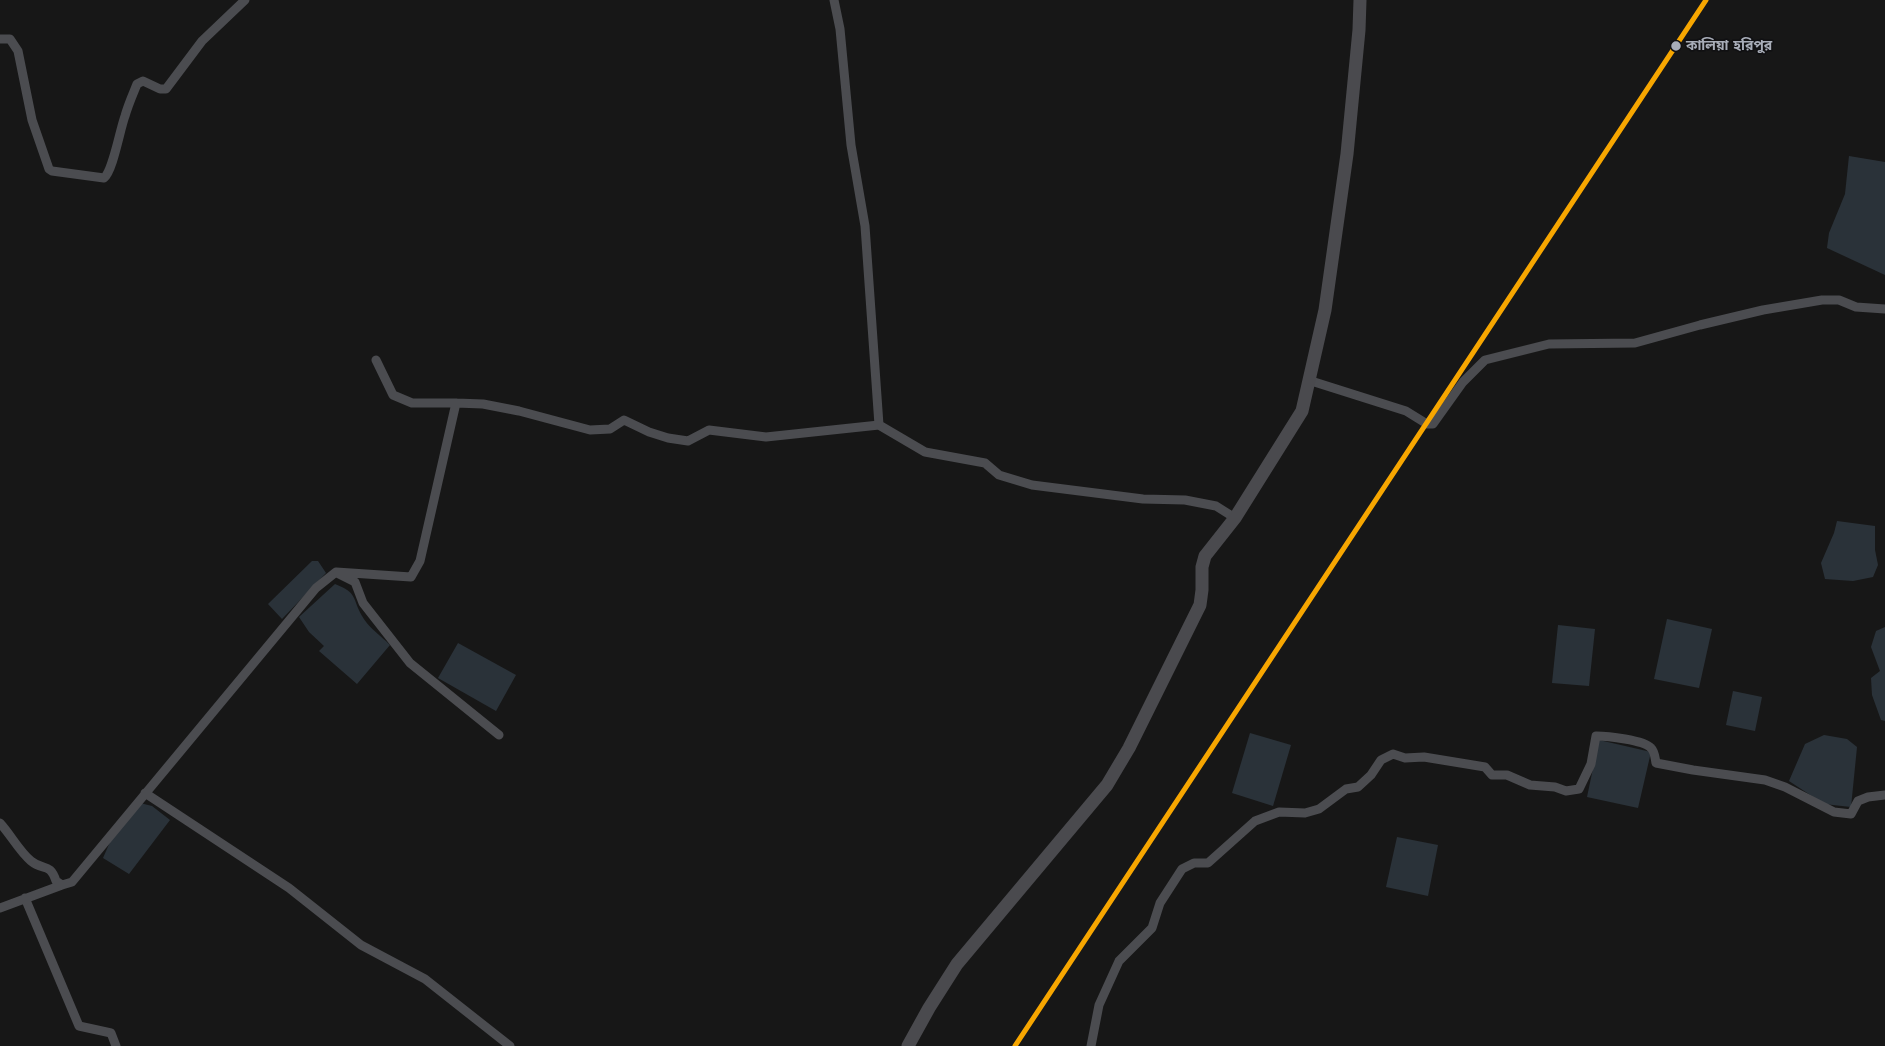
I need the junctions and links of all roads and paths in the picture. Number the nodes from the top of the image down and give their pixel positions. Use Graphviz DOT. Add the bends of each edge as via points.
graph roads {
  1 [pos="245,0"];
  2 [pos="834,0"];
  3 [pos="1360,0"];
  4 [pos="0,39"];
  5 [pos="1885,309"];
  6 [pos="376,360"];
  7 [pos="1308,380"];
  8 [pos="456,403"];
  9 [pos="879,425"];
  10 [pos="1235,518"];
  11 [pos="336,572"];
  12 [pos="499,735"];
  13 [pos="145,793"];
  14 [pos="1885,795"];
  15 [pos="0,823"];
  16 [pos="62,885"];
  17 [pos="25,898"];
  18 [pos="0,908"];
  19 [pos="116,1046"];
  20 [pos="510,1046"];
  21 [pos="908,1046"];
  22 [pos="1091,1046"];
  1 -- 4 [label="street" via="202,41 166,89 143,81 137,84 124,117 112,165 104,178 49,169 32,120 18,51 10,39"];
  2 -- 9 [label="street" via="840,29 851,145 865,226"];
  3 -- 7 [label="main road" via="1347,154 1325,310"];
  5 -- 7 [label="street" via="1856,307 1839,300 1822,300 1756,311 1635,343 1549,344 1485,360 1463,382 1433,424 1427,424 1406,411"];
  6 -- 8 [label="street" via="393,395 412,403"];
  7 -- 10 [label="main road" via="1302,411"];
  8 -- 9 [label="street" via="483,404 519,411 590,430 610,429 624,420 649,432 688,441 709,430 766,437"];
  8 -- 11 [label="street" via="420,561 411,577"];
  9 -- 10 [label="street" via="925,452 985,463 999,475 1032,485 1143,499 1185,500 1216,506"];
  10 -- 21 [label="main road" via="1205,556 1200,605 1129,748 1107,785 957,964"];
  11 -- 12 [label="street" via="355,582 363,603 410,662"];
  11 -- 13 [label="street" via="316,588"];
  13 -- 16 [label="street" via="72,882"];
  13 -- 20 [label="street" via="290,888 361,945 425,979"];
  14 -- 22 [label="street" via="1868,796 1858,801 1852,814 1834,812 1785,787 1765,780 1656,763 1651,748 1638,741 1606,736 1596,736 1591,764 1579,789 1530,786 1507,774 1492,775 1485,767 1424,757 1405,758 1393,754 1381,760 1371,775 1358,787 1346,789 1319,809 1305,813 1278,812 1256,821 1208,863 1194,863 1182,869 1160,903 1152,928 1119,961 1099,1005"];
  15 -- 16 [label="street" via="28,858 49,868 56,881"];
  16 -- 17 [label="street"];
  17 -- 18 [label="street"];
  17 -- 19 [label="street" via="79,1026 111,1033"];
}
